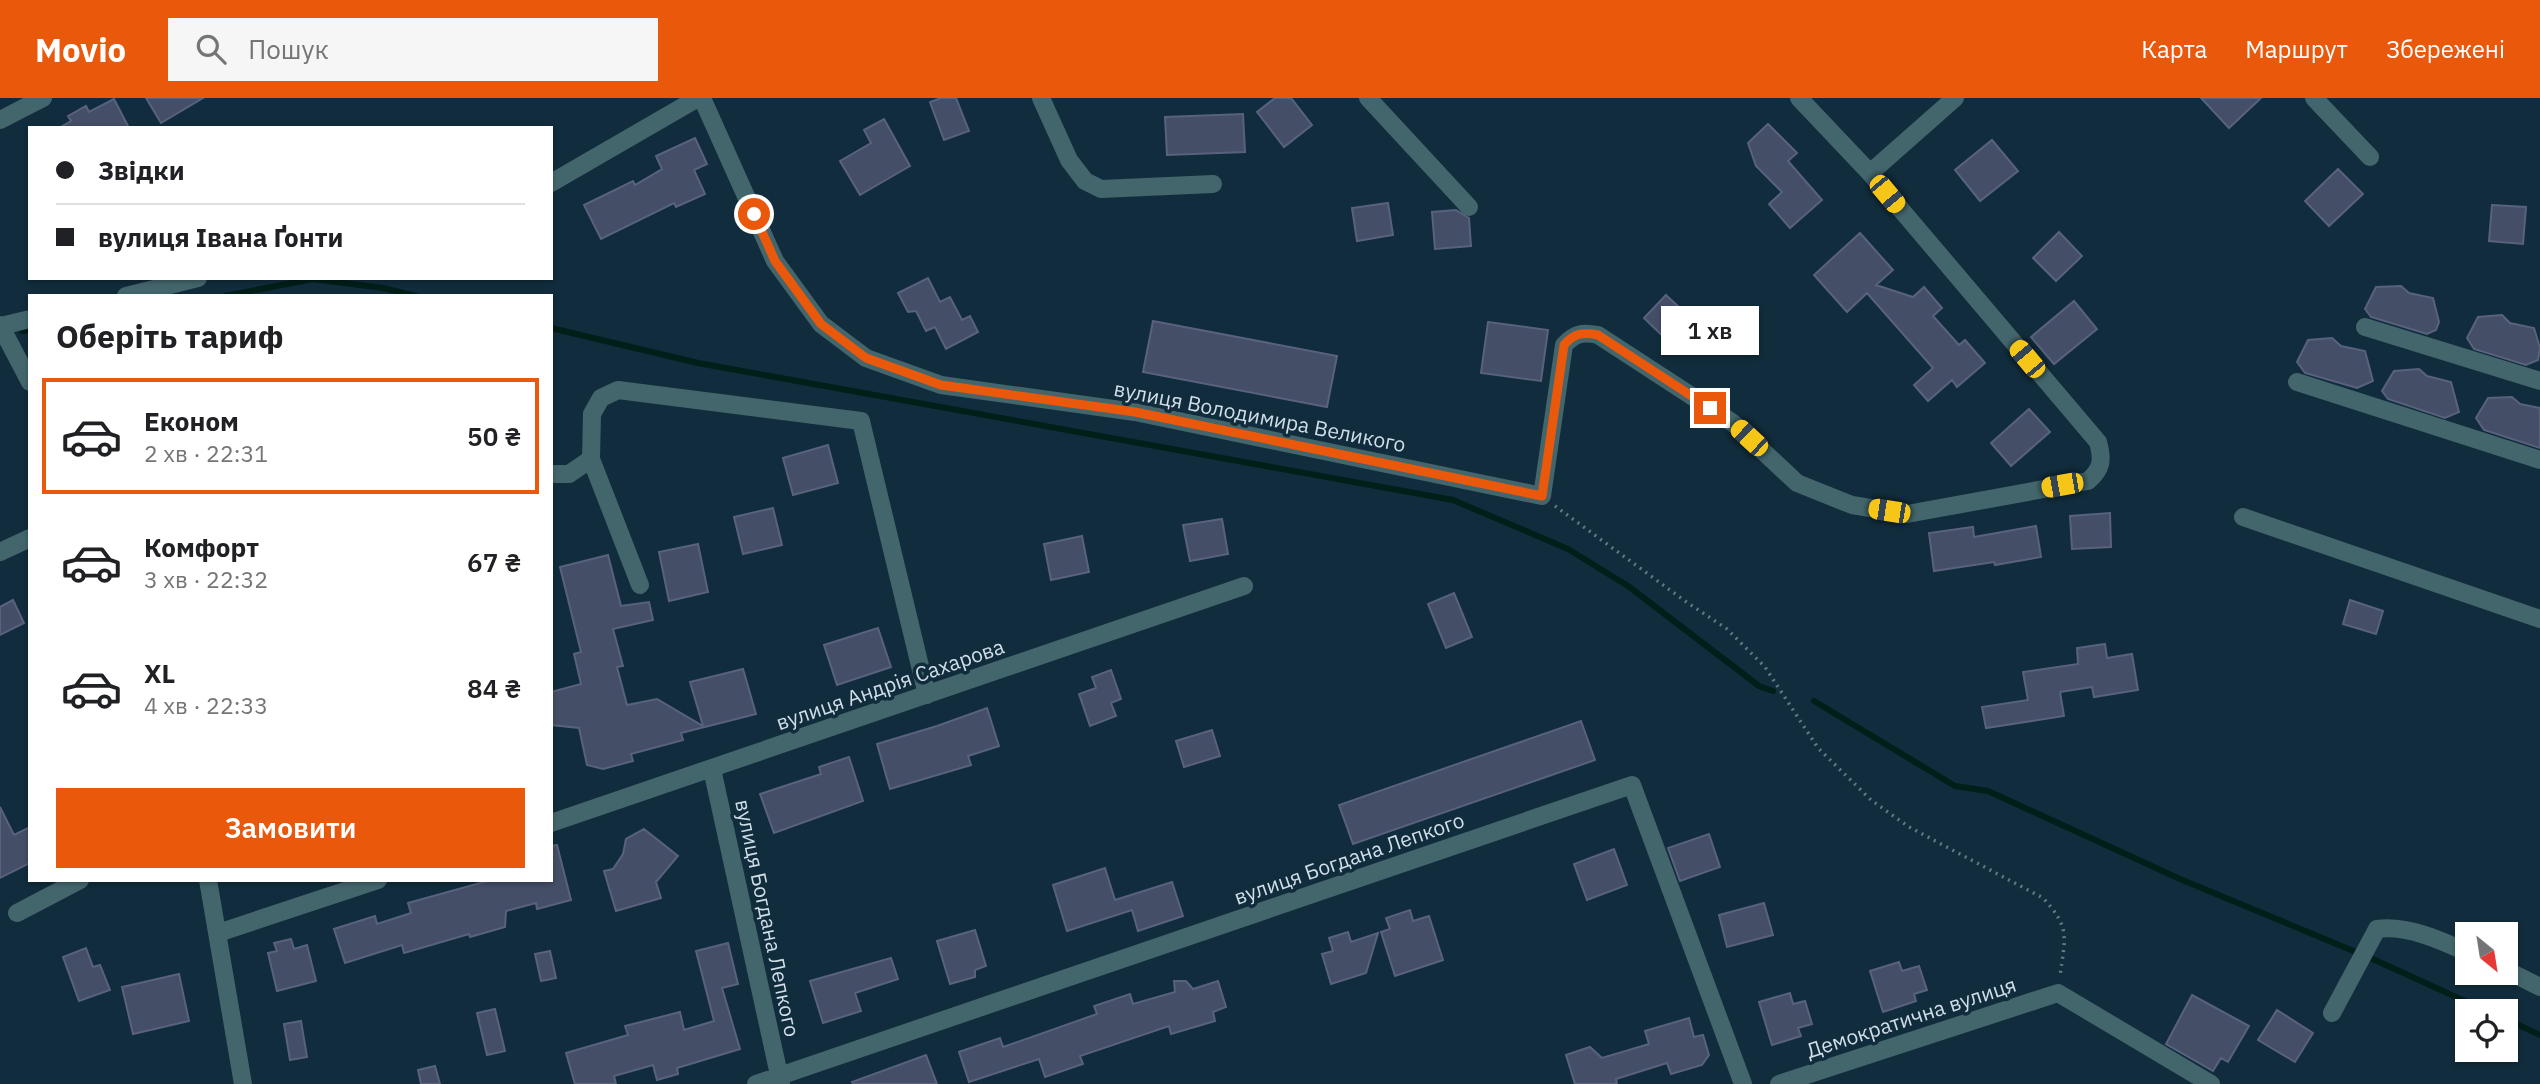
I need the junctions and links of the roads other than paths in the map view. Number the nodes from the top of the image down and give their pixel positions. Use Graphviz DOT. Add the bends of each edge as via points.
graph roads {
  1 [pos="43,98"];
  2 [pos="700,98"];
  3 [pos="1041,98"];
  4 [pos="1368,98"];
  5 [pos="1799,98"];
  6 [pos="1955,98"];
  7 [pos="2314,98"];
  8 [pos="0,120"];
  9 [pos="2370,157"];
  10 [pos="1870,173"];
  11 [pos="553,182"];
  12 [pos="1213,184"];
  13 [pos="1469,207"];
  14 [pos="190,280"];
  15 [pos="134,294"];
  16 [pos="28,319"];
  17 [pos="0,326"];
  18 [pos="2365,327"];
  19 [pos="28,378"];
  20 [pos="2540,381"];
  21 [pos="2297,382"];
  22 [pos="591,459"];
  23 [pos="2540,460"];
  24 [pos="553,474"];
  25 [pos="2243,517"];
  26 [pos="28,539"];
  27 [pos="0,552"];
  28 [pos="640,585"];
  29 [pos="1244,586"];
  30 [pos="2540,619"];
  31 [pos="927,695"];
  32 [pos="712,769"];
  33 [pos="553,822"];
  34 [pos="76,882"];
  35 [pos="208,882"];
  36 [pos="372,882"];
  37 [pos="17,913"];
  38 [pos="218,933"];
  39 [pos="2455,947"];
  40 [pos="2518,976"];
  41 [pos="2540,987"];
  42 [pos="2332,1013"];
  43 [pos="780,1080"];
  44 [pos="243,1084"];
  45 [pos="756,1084"];
  46 [pos="1742,1084"];
  47 [pos="1779,1084"];
  48 [pos="2211,1084"];
  1 -- 8 [label="street"];
  2 -- 10 [label="street, вулиця Володимира Великого" via="775,261 821,324 866,358 941,385 1135,412 1542,496 1564,345 1583,332 1598,335 1733,423 1797,483 1852,505 1907,514 2088,481 2103,458 2098,442"];
  2 -- 11 [label="street"];
  3 -- 12 [label="street" via="1069,160 1085,181 1101,189"];
  4 -- 13 [label="street"];
  5 -- 10 [label="street"];
  6 -- 10 [label="street"];
  7 -- 9 [label="street"];
  14 -- 15 [label="street"];
  16 -- 17 [label="street"];
  17 -- 19 [label="street"];
  18 -- 20 [label="street"];
  21 -- 23 [label="street"];
  22 -- 24 [label="street" via="569,474"];
  22 -- 28 [label="street"];
  22 -- 31 [label="street" via="592,414 601,398 618,390 861,421"];
  25 -- 30 [label="street"];
  26 -- 27 [label="street"];
  29 -- 31 [label="street, вулиця Андрія Сахарова"];
  31 -- 32 [label="street, вулиця Андрія Сахарова"];
  32 -- 33 [label="street, вулиця Андрія Сахарова"];
  32 -- 43 [label="street, вулиця Богдана Лепкого"];
  34 -- 37 [label="street"];
  35 -- 38 [label="street"];
  36 -- 38 [label="street"];
  38 -- 44 [label="street"];
  39 -- 42 [label="street" via="2392,927 2377,929"];
  40 -- 41 [label="street"];
  43 -- 45 [label="street, вулиця Богдана Лепкого"];
  43 -- 46 [label="street, вулиця Богдана Лепкого" via="1632,785"];
  47 -- 48 [label="street, Демократична вулиця" via="2058,993"];
}
